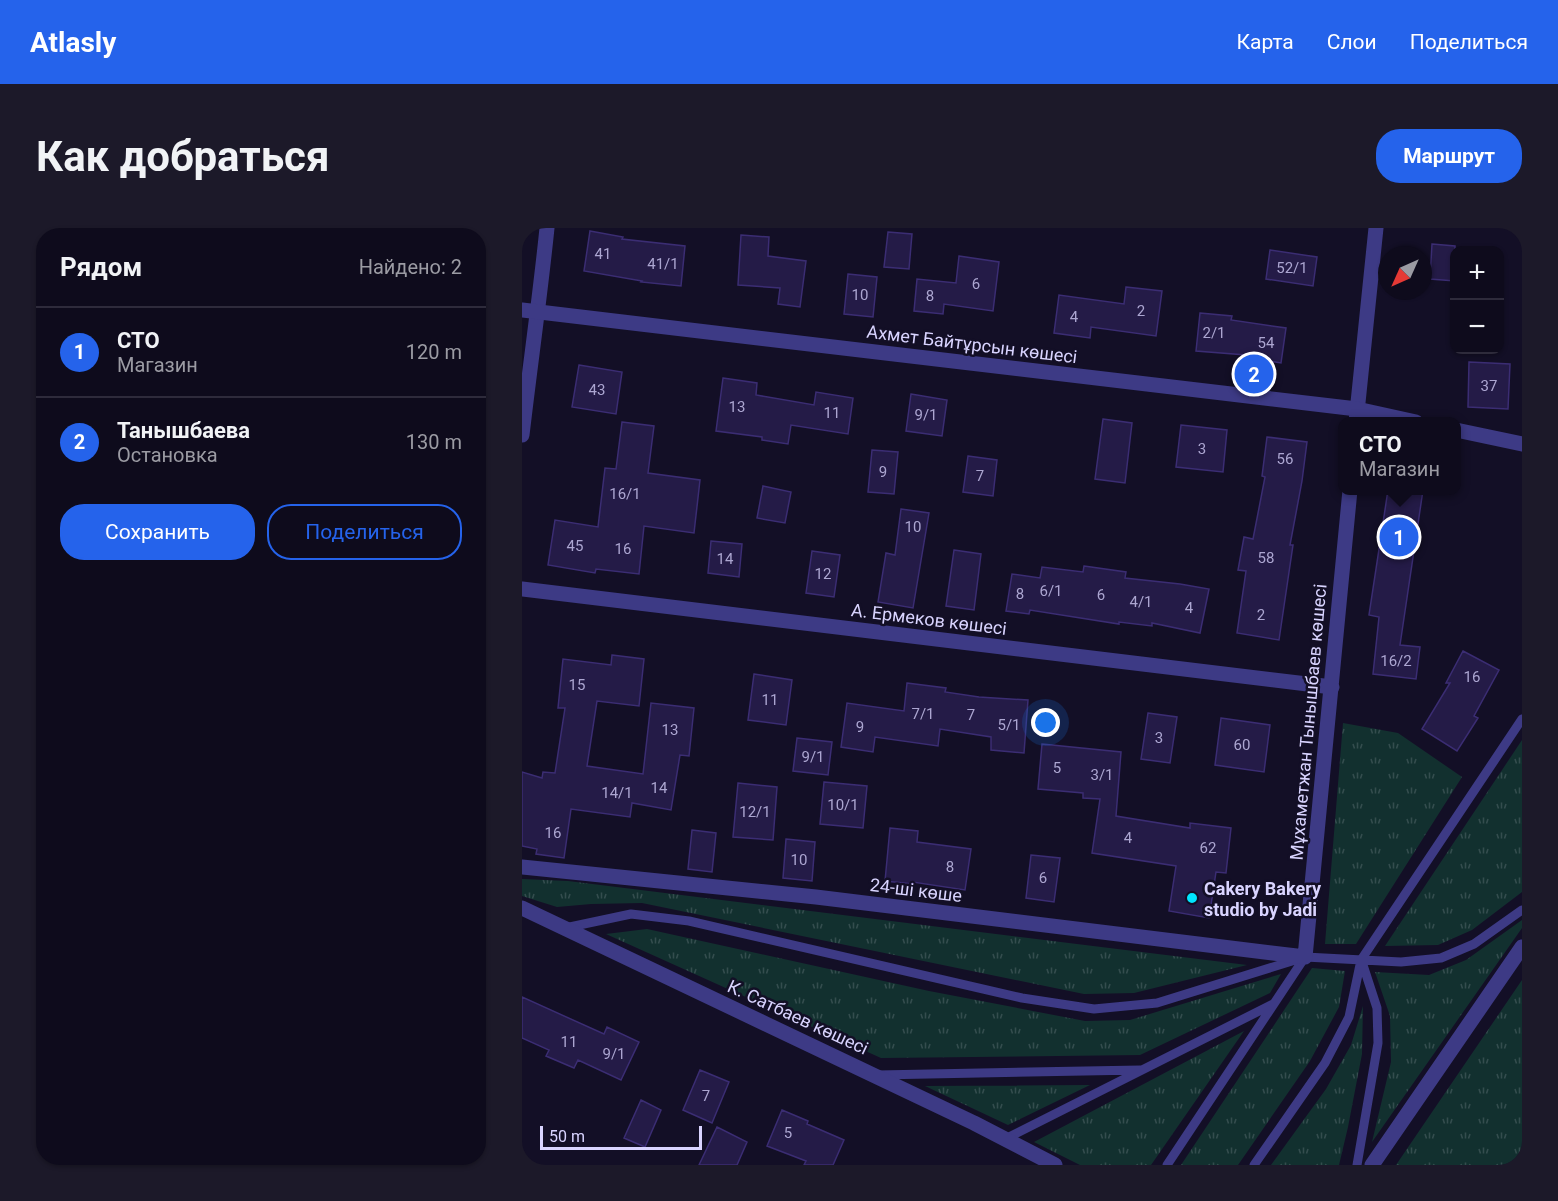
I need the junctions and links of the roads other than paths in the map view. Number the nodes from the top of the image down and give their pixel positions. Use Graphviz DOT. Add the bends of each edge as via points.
graph roads {
  1 [pos="547,228"];
  2 [pos="1377,228"];
  3 [pos="522,310"];
  4 [pos="538,312"];
  5 [pos="1356,415"];
  6 [pos="1373,417"];
  7 [pos="1461,431"];
  8 [pos="522,435"];
  9 [pos="1522,444"];
  10 [pos="1350,495"];
  11 [pos="522,589"];
  12 [pos="1332,687"];
  13 [pos="1522,719"];
  14 [pos="522,867"];
  15 [pos="522,908"];
  16 [pos="1522,910"];
  17 [pos="564,928"];
  18 [pos="1522,947"];
  19 [pos="1305,957"];
  20 [pos="1361,960"];
  21 [pos="1273,1004"];
  22 [pos="1143,1070"];
  23 [pos="874,1075"];
  24 [pos="1005,1139"];
  25 [pos="1055,1165"];
  26 [pos="1167,1165"];
  27 [pos="1254,1165"];
  28 [pos="1358,1165"];
  29 [pos="1372,1165"];
  1 -- 4 [label="street"];
  2 -- 5 [label="street"];
  3 -- 4 [label="street, Ахмет Байтұрсын көшесі"];
  4 -- 5 [label="street, Ахмет Байтұрсын көшесі"];
  4 -- 8 [label="street"];
  5 -- 6 [label="street, Ахмет Байтұрсын көшесі"];
  7 -- 9 [label="street"];
  10 -- 12 [label="street, Мұхаметжан Тынышбаев көшесі"];
  11 -- 12 [label="street, А. Ермеков көшесі"];
  12 -- 19 [label="street, Мұхаметжан Тынышбаев көшесі"];
  13 -- 20 [label="lane"];
  14 -- 19 [label="street, 24-ші көше" via="804,896"];
  15 -- 17 [label="street, К. Сатбаев көшесі"];
  16 -- 20 [label="lane" via="1474,944 1441,958"];
  17 -- 19 [label="lane" via="631,914 689,921 1022,998 1094,1009 1157,1003"];
  17 -- 23 [label="street, К. Сатбаев көшесі"];
  18 -- 29 [label="street"];
  19 -- 20 [label="lane"];
  19 -- 21 [label="lane"];
  20 -- 27 [label="lane" via="1349,1017 1325,1063"];
  20 -- 28 [label="lane" via="1377,1008 1378,1043"];
  21 -- 22 [label="lane"];
  21 -- 26 [label="lane"];
  22 -- 23 [label="lane"];
  22 -- 24 [label="lane"];
  23 -- 24 [label="street, К. Сатбаев көшесі"];
  24 -- 25 [label="street, К. Сатбаев көшесі"];
}
